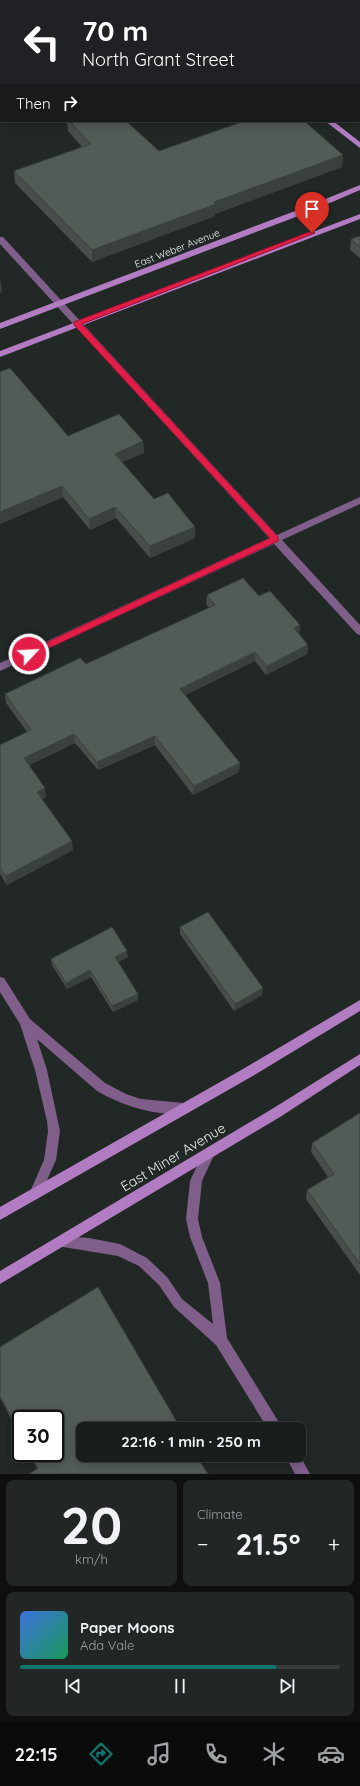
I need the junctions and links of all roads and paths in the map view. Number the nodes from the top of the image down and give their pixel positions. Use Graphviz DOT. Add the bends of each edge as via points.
graph roads {
  1 [pos="330,122"];
  2 [pos="360,146"];
  3 [pos="360,187"];
  4 [pos="360,216"];
  5 [pos="0,239"];
  6 [pos="59,303"];
  7 [pos="77,324"];
  8 [pos="0,326"];
  9 [pos="0,354"];
  10 [pos="360,500"];
  11 [pos="276,539"];
  12 [pos="360,631"];
  13 [pos="0,667"];
  14 [pos="0,982"];
  15 [pos="360,1005"];
  16 [pos="25,1021"];
  17 [pos="360,1059"];
  18 [pos="184,1109"];
  19 [pos="210,1153"];
  20 [pos="35,1194"];
  21 [pos="0,1214"];
  22 [pos="61,1242"];
  23 [pos="0,1278"];
  24 [pos="221,1340"];
  25 [pos="272,1422"];
  26 [pos="296,1462"];
  27 [pos="303,1474"];
  1 -- 2 [label="street"];
  3 -- 6 [label="street, East Weber Avenue" via="306,210"];
  4 -- 7 [label="street"];
  5 -- 6 [label="street"];
  6 -- 7 [label="street"];
  6 -- 8 [label="street, East Weber Avenue"];
  7 -- 9 [label="street"];
  7 -- 11 [label="street"];
  10 -- 11 [label="street"];
  11 -- 12 [label="street"];
  11 -- 13 [label="street"];
  14 -- 16 [label="street"];
  15 -- 18 [label="street"];
  16 -- 18 [label="street" via="100,1088 125,1101 148,1107"];
  16 -- 20 [label="street" via="47,1089 54,1126 50,1160"];
  17 -- 19 [label="street, East Miner Avenue"];
  18 -- 20 [label="street"];
  19 -- 22 [label="street, East Miner Avenue"];
  19 -- 24 [label="street" via="196,1181 192,1219 196,1237 214,1283"];
  20 -- 21 [label="street"];
  22 -- 23 [label="street, East Miner Avenue"];
  22 -- 24 [label="street" via="120,1250 144,1262 163,1281 178,1303"];
  24 -- 25 [label="street"];
  26 -- 27 [label="street"];
}
